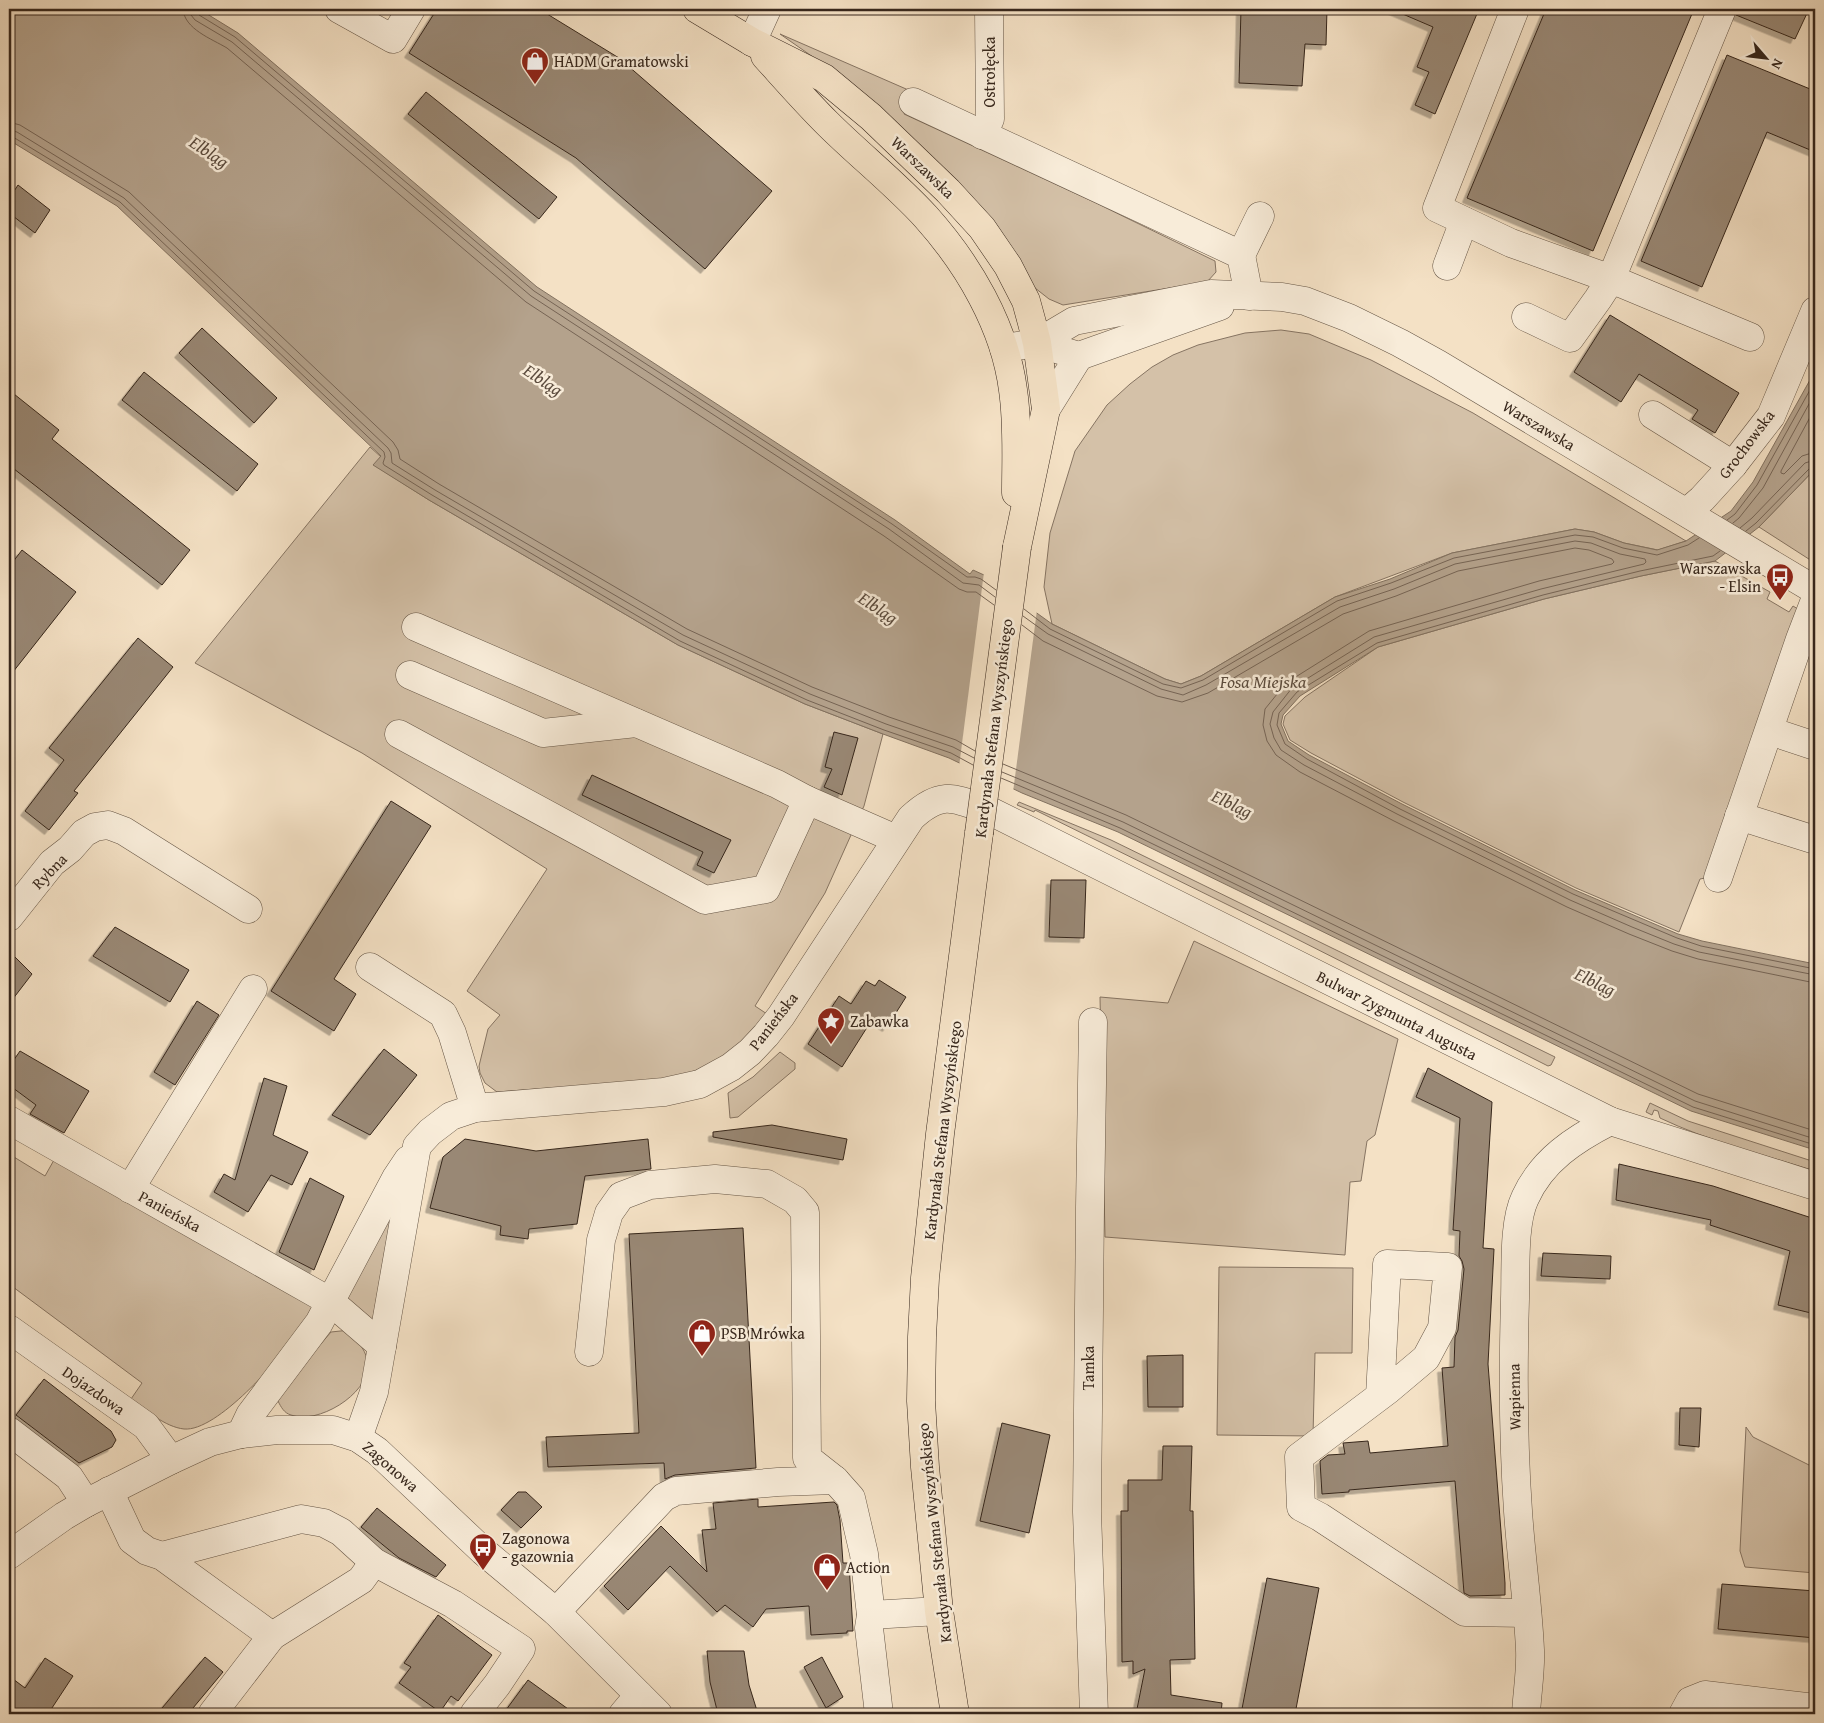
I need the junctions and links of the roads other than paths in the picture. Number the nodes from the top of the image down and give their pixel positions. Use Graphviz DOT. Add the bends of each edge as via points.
graph roads {
  1 [pos="411,9"];
  2 [pos="696,9"];
  3 [pos="767,9"];
  4 [pos="989,9"];
  5 [pos="1515,9"];
  6 [pos="1722,9"];
  7 [pos="341,10"];
  8 [pos="752,42"];
  9 [pos="913,102"];
  10 [pos="982,134"];
  11 [pos="1260,216"];
  12 [pos="1464,221"];
  13 [pos="1241,256"];
  14 [pos="1447,266"];
  15 [pos="1610,279"];
  16 [pos="1249,296"];
  17 [pos="1815,311"];
  18 [pos="1526,317"];
  19 [pos="1750,337"];
  20 [pos="1038,343"];
  21 [pos="1004,348"];
  22 [pos="1079,356"];
  23 [pos="1046,409"];
  24 [pos="1653,416"];
  25 [pos="1733,465"];
  26 [pos="1694,517"];
  27 [pos="1017,546"];
  28 [pos="1815,590"];
  29 [pos="1815,600"];
  30 [pos="416,627"];
  31 [pos="410,674"];
  32 [pos="637,723"];
  33 [pos="1770,731"];
  34 [pos="399,734"];
  35 [pos="1815,746"];
  36 [pos="807,800"];
  37 [pos="1739,816"];
  38 [pos="986,823"];
  39 [pos="896,839"];
  40 [pos="1815,840"];
  41 [pos="1718,878"];
  42 [pos="248,909"];
  43 [pos="9,917"];
  44 [pos="370,967"];
  45 [pos="253,989"];
  46 [pos="1093,1022"];
  47 [pos="475,1108"];
  48 [pos="9,1120"];
  49 [pos="1610,1121"];
  50 [pos="417,1146"];
  51 [pos="1815,1186"];
  52 [pos="130,1189"];
  53 [pos="331,1302"];
  54 [pos="9,1329"];
  55 [pos="382,1346"];
  56 [pos="589,1352"];
  57 [pos="1380,1396"];
  58 [pos="9,1431"];
  59 [pos="241,1434"];
  60 [pos="358,1438"];
  61 [pos="170,1460"];
  62 [pos="835,1480"];
  63 [pos="98,1497"];
  64 [pos="14,1543"];
  65 [pos="162,1556"];
  66 [pos="374,1562"];
  67 [pos="939,1611"];
  68 [pos="556,1612"];
  69 [pos="1526,1613"];
  70 [pos="871,1615"];
  71 [pos="272,1636"];
  72 [pos="631,1705"];
  73 [pos="1815,1708"];
  74 [pos="212,1714"];
  75 [pos="474,1714"];
  76 [pos="658,1714"];
  77 [pos="879,1714"];
  78 [pos="955,1714"];
  79 [pos="1094,1714"];
  80 [pos="1526,1714"];
  81 [pos="1683,1714"];
  1 -- 7 [label="street" via="393,39"];
  2 -- 8 [label="main road, Warszawska"];
  3 -- 8 [label="street"];
  4 -- 10 [label="street, Ostrołęcka" via="990,119"];
  5 -- 12 [label="street" via="1437,208"];
  6 -- 15 [label="street"];
  8 -- 20 [label="main road, Warszawska" via="824,78 871,117 948,191 982,228 1008,266 1026,302"];
  8 -- 21 [label="main road, Warszawska" via="826,122 925,216 972,280"];
  9 -- 10 [label="street"];
  10 -- 13 [label="street"];
  11 -- 13 [label="street"];
  12 -- 14 [label="street"];
  12 -- 15 [label="street" via="1511,243"];
  13 -- 16 [label="street"];
  15 -- 18 [label="street" via="1570,338"];
  15 -- 19 [label="street"];
  16 -- 20 [label="street, Warszawska" via="1211,294 1074,320"];
  16 -- 22 [label="street, Warszawska"];
  16 -- 26 [label="street, Warszawska" via="1305,301 1400,343"];
  17 -- 25 [label="street, Grochowska" via="1771,416"];
  20 -- 21 [label="street, Warszawska"];
  20 -- 22 [label="street, Warszawska"];
  20 -- 23 [label="main road, Warszawska"];
  21 -- 27 [label="main road, Warszawska" via="1013,390"];
  22 -- 23 [label="street, Warszawska"];
  23 -- 27 [label="main road, Warszawska"];
  24 -- 25 [label="street"];
  25 -- 26 [label="street, Grochowska" via="1702,499"];
  26 -- 28 [label="street, Warszawska"];
  27 -- 38 [label="main road, Kardynała Stefana Wyszyńskiego, bridge"];
  29 -- 33 [label="street"];
  30 -- 32 [label="street"];
  31 -- 32 [label="street" via="543,733"];
  32 -- 36 [label="street"];
  33 -- 35 [label="street"];
  33 -- 37 [label="street"];
  34 -- 36 [label="street" via="705,900 766,889"];
  36 -- 39 [label="street"];
  37 -- 40 [label="street"];
  37 -- 41 [label="street"];
  38 -- 39 [label="street, Panieńska" via="953,798 933,801 911,818"];
  38 -- 49 [label="street, Bulwar Zygmunta Augusta"];
  38 -- 67 [label="main road, Kardynała Stefana Wyszyńskiego" via="940,1134 925,1278 921,1401"];
  39 -- 47 [label="street, Panieńska" via="781,1016 731,1067 700,1084 664,1092"];
  42 -- 43 [label="street, Rybna" via="124,831 108,825 84,833"];
  44 -- 47 [label="street" via="444,1014"];
  45 -- 52 [label="street"];
  46 -- 79 [label="street, Tamka" via="1087,1512"];
  47 -- 50 [label="street, Panieńska" via="451,1116"];
  48 -- 52 [label="street, Panieńska"];
  49 -- 51 [label="street, Bulwar Zygmunta Augusta"];
  49 -- 69 [label="street, Wapienna" via="1582,1135 1546,1165 1524,1200 1517,1228 1513,1372"];
  50 -- 53 [label="street, Panieńska" via="396,1178"];
  50 -- 55 [label="street"];
  52 -- 53 [label="street, Panieńska"];
  53 -- 55 [label="street, Panieńska"];
  53 -- 59 [label="street, Panieńska" via="250,1415"];
  54 -- 61 [label="street, Dojazdowa" via="146,1426"];
  55 -- 60 [label="street" via="374,1392"];
  56 -- 62 [label="street" via="602,1240 609,1213 621,1196 650,1186 715,1179 767,1184 795,1200 805,1212 807,1458"];
  57 -- 57 [label="street" via="1426,1358 1442,1328 1448,1267 1387,1264"];
  57 -- 69 [label="street" via="1299,1457 1301,1507 1464,1612"];
  58 -- 63 [label="street"];
  59 -- 60 [label="street, Zagonowa" via="333,1430"];
  59 -- 61 [label="street, Zagonowa" via="210,1442"];
  60 -- 68 [label="street, Zagonowa" via="377,1451 483,1551"];
  61 -- 63 [label="street, Zagonowa"];
  62 -- 68 [label="street" via="676,1491 664,1497"];
  62 -- 70 [label="street" via="850,1498 864,1554"];
  63 -- 64 [label="street, Zagonowa"];
  63 -- 65 [label="street" via="132,1540 147,1551"];
  65 -- 66 [label="street" via="301,1519 324,1523 341,1532"];
  65 -- 71 [label="street"];
  66 -- 71 [label="street" via="361,1580"];
  66 -- 75 [label="street" via="453,1604 521,1649"];
  67 -- 70 [label="street"];
  67 -- 78 [label="main road, Kardynała Stefana Wyszyńskiego"];
  68 -- 72 [label="street, Zagonowa"];
  69 -- 80 [label="street, Wapienna" via="1530,1651"];
  70 -- 77 [label="street" via="869,1628"];
  71 -- 74 [label="street"];
  72 -- 76 [label="street, Zagonowa"];
  73 -- 81 [label="street" via="1705,1696 1690,1701"];
}
